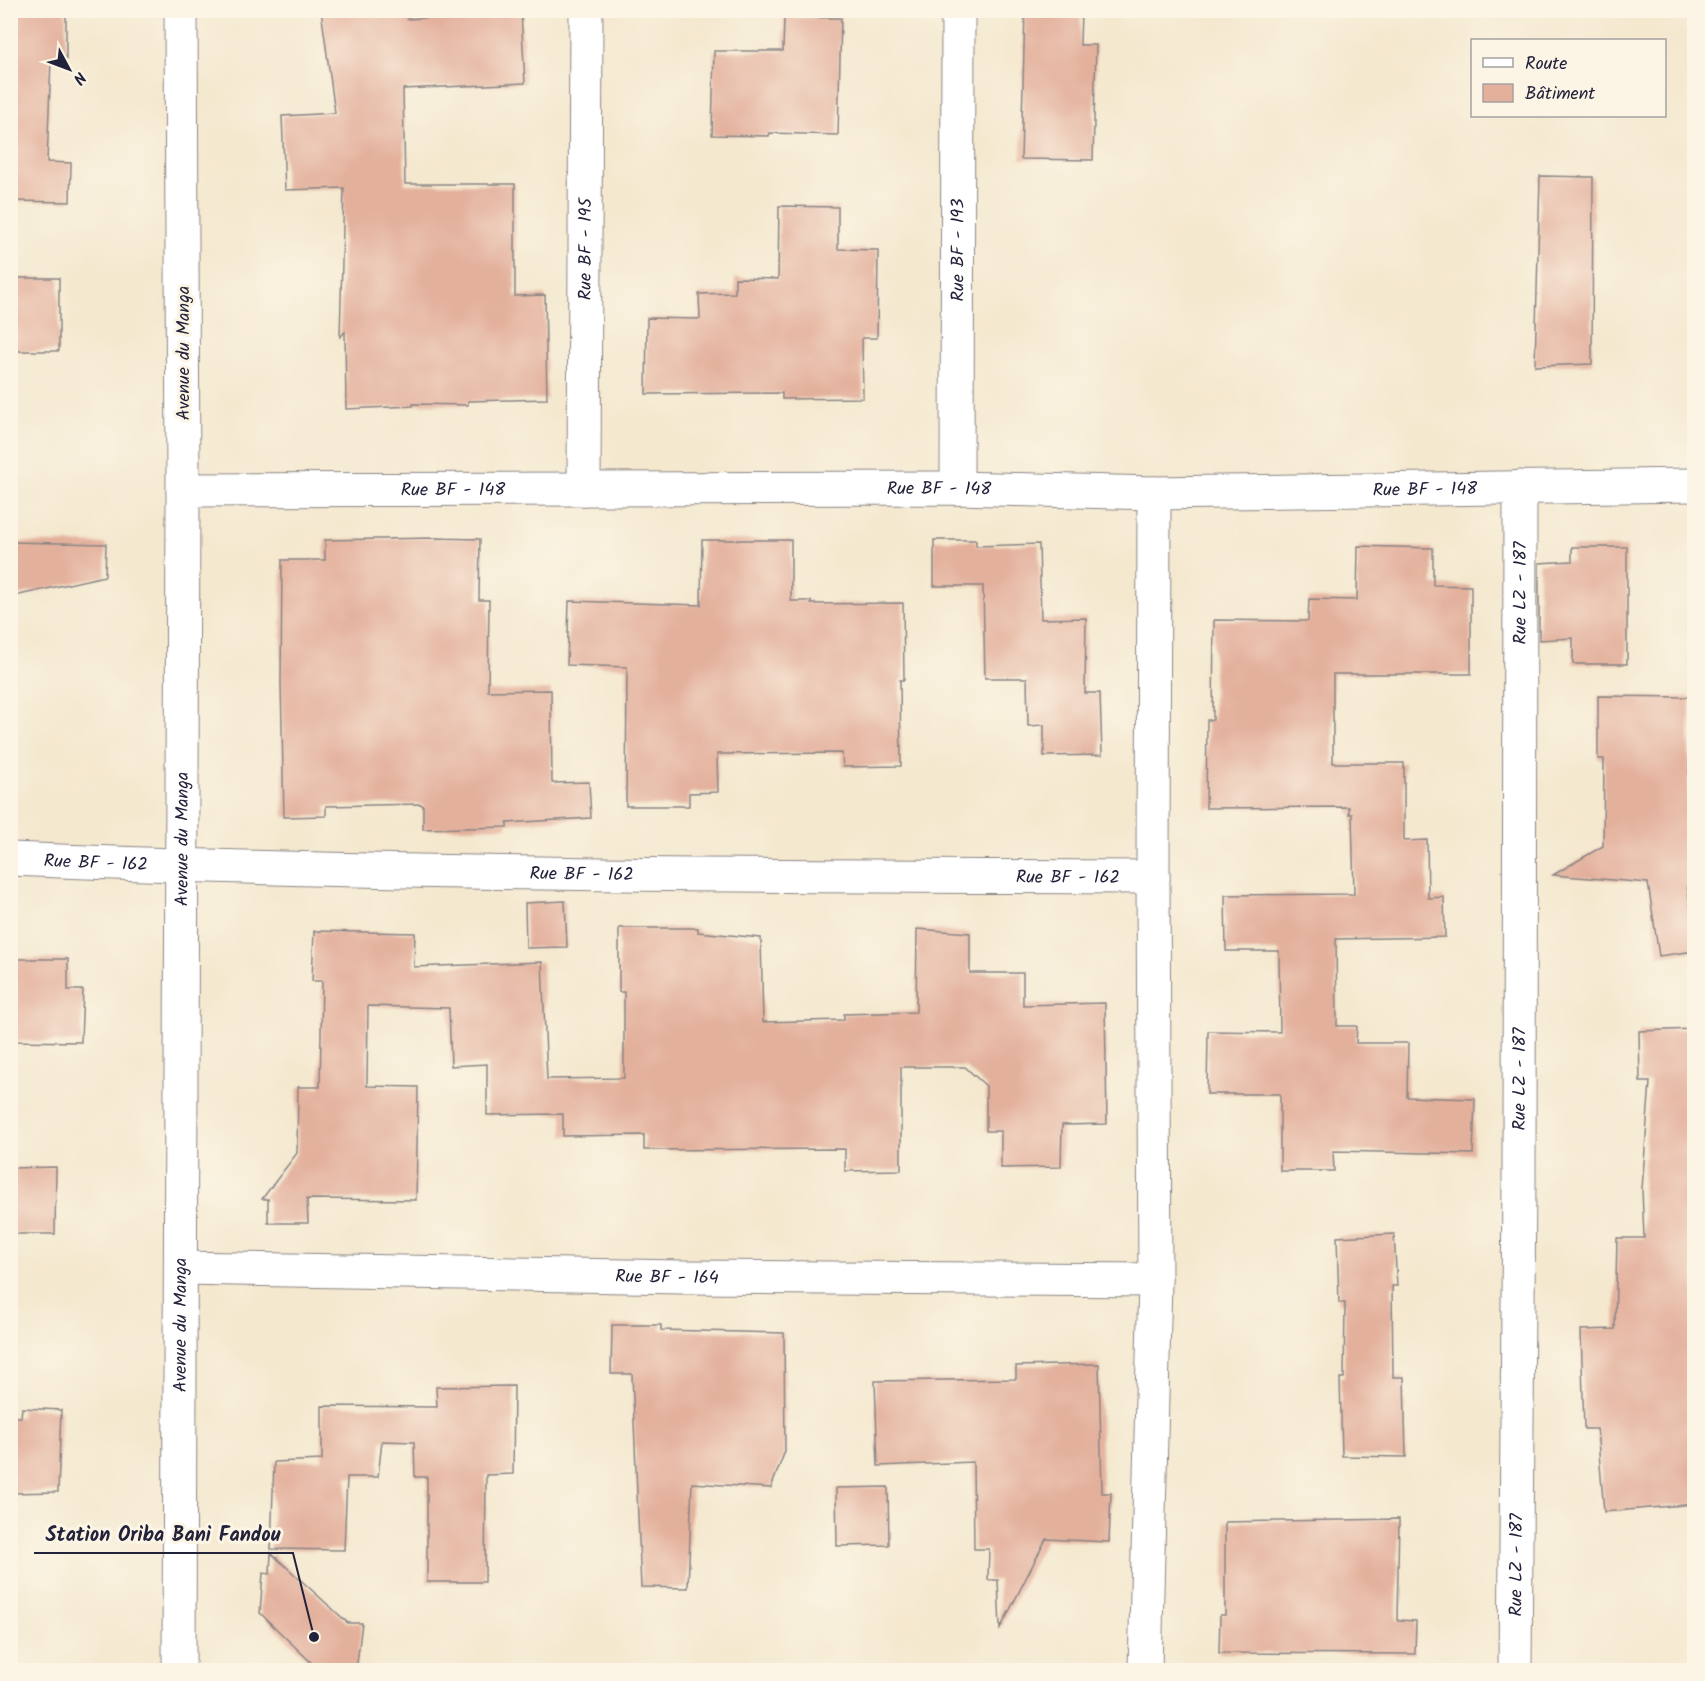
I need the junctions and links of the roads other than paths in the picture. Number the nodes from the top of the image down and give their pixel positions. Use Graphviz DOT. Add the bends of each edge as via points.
graph roads {
  1 [pos="181,10"];
  2 [pos="586,10"];
  3 [pos="958,10"];
  4 [pos="1695,485"];
  5 [pos="1520,487"];
  6 [pos="957,488"];
  7 [pos="584,489"];
  8 [pos="183,490"];
  9 [pos="1154,493"];
  10 [pos="10,859"];
  11 [pos="181,867"];
  12 [pos="1153,877"];
  13 [pos="181,1268"];
  14 [pos="1155,1280"];
  15 [pos="180,1669"];
  16 [pos="1145,1671"];
  17 [pos="1515,1671"];
  1 -- 8 [label="street, Avenue du Manga"];
  2 -- 7 [label="street, Rue BF - 195"];
  3 -- 6 [label="street, Rue BF - 193"];
  4 -- 5 [label="street, Rue BF - 148"];
  5 -- 9 [label="street, Rue BF - 148"];
  5 -- 17 [label="street, Rue LZ - 187"];
  6 -- 7 [label="street, Rue BF - 148"];
  6 -- 9 [label="street, Rue BF - 148"];
  7 -- 8 [label="street, Rue BF - 148"];
  8 -- 11 [label="street, Avenue du Manga"];
  9 -- 12 [label="street"];
  10 -- 11 [label="street, Rue BF - 162"];
  11 -- 12 [label="street, Rue BF - 162" via="686,876"];
  11 -- 13 [label="street, Avenue du Manga"];
  12 -- 14 [label="street"];
  13 -- 14 [label="street, Rue BF - 164"];
  13 -- 15 [label="street, Avenue du Manga"];
  14 -- 16 [label="street"];
}
